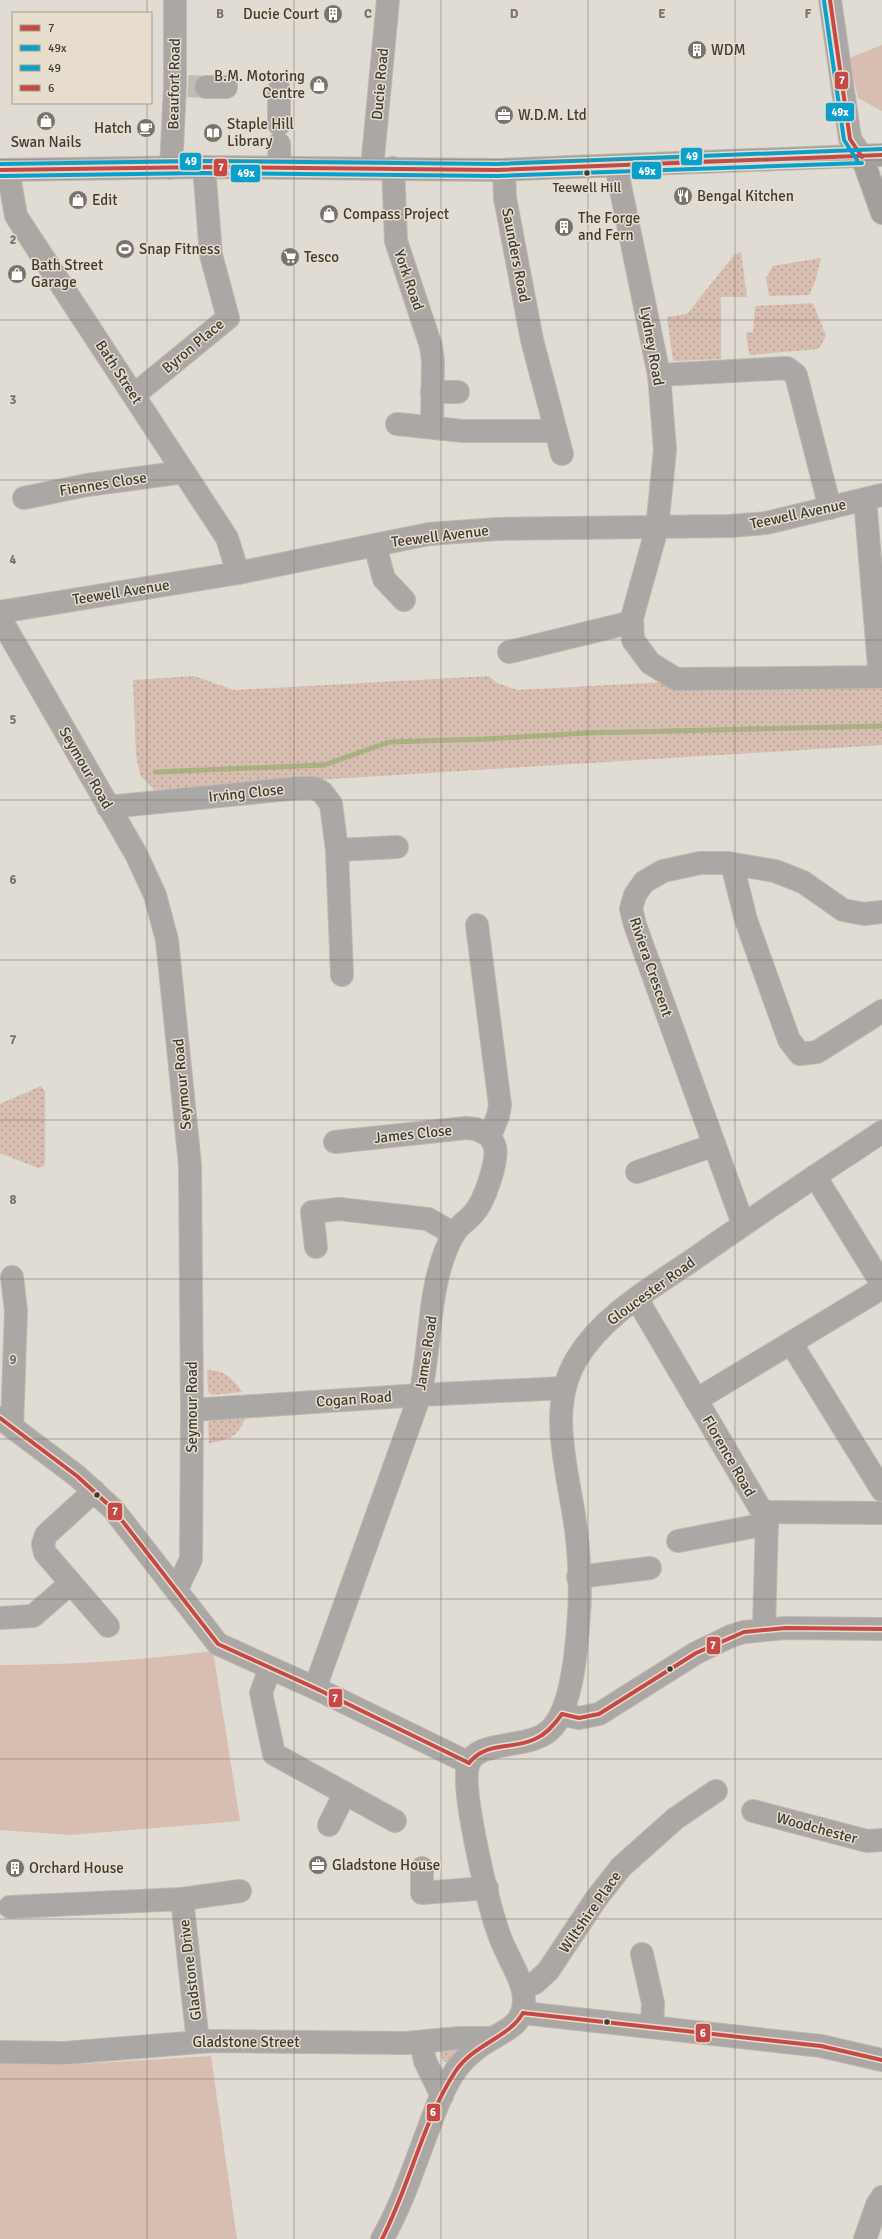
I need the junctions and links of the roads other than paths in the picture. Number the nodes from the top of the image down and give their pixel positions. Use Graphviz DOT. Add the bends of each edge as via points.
graph roads {
  1 [pos="175,0"];
  2 [pos="388,0"];
  3 [pos="830,0"];
  4 [pos="279,90"];
  5 [pos="872,156"];
  6 [pos="616,166"];
  7 [pos="204,167"];
  8 [pos="171,168"];
  9 [pos="280,168"];
  10 [pos="382,168"];
  11 [pos="4,170"];
  12 [pos="504,170"];
  13 [pos="882,213"];
  14 [pos="659,375"];
  15 [pos="432,392"];
  16 [pos="458,392"];
  17 [pos="134,395"];
  18 [pos="397,424"];
  19 [pos="432,427"];
  20 [pos="548,431"];
  21 [pos="562,454"];
  22 [pos="184,472"];
  23 [pos="873,497"];
  24 [pos="24,498"];
  25 [pos="830,508"];
  26 [pos="656,528"];
  27 [pos="375,545"];
  28 [pos="238,573"];
  29 [pos="404,600"];
  30 [pos="0,612"];
  31 [pos="0,618"];
  32 [pos="632,622"];
  33 [pos="509,652"];
  34 [pos="108,807"];
  35 [pos="397,847"];
  36 [pos="337,850"];
  37 [pos="732,864"];
  38 [pos="882,915"];
  39 [pos="477,925"];
  40 [pos="342,976"];
  41 [pos="882,1011"];
  42 [pos="882,1132"];
  43 [pos="490,1136"];
  44 [pos="335,1142"];
  45 [pos="714,1145"];
  46 [pos="637,1172"];
  47 [pos="815,1176"];
  48 [pos="743,1224"];
  49 [pos="454,1234"];
  50 [pos="316,1247"];
  51 [pos="12,1277"];
  52 [pos="882,1284"];
  53 [pos="882,1288"];
  54 [pos="637,1299"];
  55 [pos="791,1343"];
  56 [pos="564,1388"];
  57 [pos="420,1394"];
  58 [pos="696,1400"];
  59 [pos="192,1410"];
  60 [pos="6,1422"];
  61 [pos="882,1490"];
  62 [pos="94,1491"];
  63 [pos="882,1513"];
  64 [pos="764,1518"];
  65 [pos="678,1541"];
  66 [pos="650,1568"];
  67 [pos="578,1577"];
  68 [pos="71,1583"];
  69 [pos="177,1589"];
  70 [pos="0,1618"];
  71 [pos="108,1626"];
  72 [pos="764,1628"];
  73 [pos="882,1629"];
  74 [pos="270,1668"];
  75 [pos="315,1688"];
  76 [pos="562,1714"];
  77 [pos="469,1763"];
  78 [pos="716,1791"];
  79 [pos="345,1793"];
  80 [pos="753,1811"];
  81 [pos="395,1821"];
  82 [pos="329,1825"];
  83 [pos="882,1840"];
  84 [pos="422,1868"];
  85 [pos="486,1888"];
  86 [pos="240,1891"];
  87 [pos="182,1899"];
  88 [pos="10,1907"];
  89 [pos="642,1954"];
  90 [pos="522,1987"];
  91 [pos="523,2012"];
  92 [pos="652,2026"];
  93 [pos="492,2038"];
  94 [pos="198,2042"];
  95 [pos="421,2042"];
  96 [pos="0,2052"];
  97 [pos="882,2060"];
  98 [pos="442,2096"];
  99 [pos="882,2197"];
  100 [pos="382,2239"];
  101 [pos="865,2239"];
  1 -- 8 [label="street, Beaufort Road" via="198,86"];
  2 -- 10 [label="street, Ducie Road"];
  3 -- 5 [label="street" via="850,139"];
  4 -- 9 [label="street"];
  5 -- 6 [label="main road"];
  5 -- 13 [label="main road"];
  6 -- 12 [label="main road"];
  6 -- 14 [label="street, Lydney Road"];
  7 -- 8 [label="main road"];
  7 -- 9 [label="main road"];
  7 -- 17 [label="street, Byron Place" via="211,256 228,318"];
  8 -- 11 [label="main road"];
  9 -- 10 [label="main road"];
  10 -- 12 [label="main road"];
  10 -- 15 [label="street, York Road" via="396,241 431,346"];
  11 -- 17 [label="street, Bath Street" via="16,216"];
  12 -- 21 [label="street, Saunders Road" via="505,198 532,340"];
  14 -- 25 [label="street" via="787,368 796,374"];
  14 -- 26 [label="street, Lydney Road" via="664,450"];
  15 -- 16 [label="street"];
  15 -- 19 [label="street, York Road"];
  17 -- 22 [label="street, Bath Street"];
  18 -- 19 [label="street"];
  19 -- 20 [label="street" via="463,431"];
  22 -- 24 [label="street, Fiennes Close" via="87,485"];
  22 -- 28 [label="street, Bath Street" via="227,538"];
  23 -- 25 [label="street, Teewell Avenue"];
  23 -- 32 [label="street" via="880,677 676,679 650,663 633,640"];
  25 -- 26 [label="street, Teewell Avenue" via="766,523"];
  26 -- 27 [label="street, Teewell Avenue" via="498,529 430,534"];
  26 -- 32 [label="street, Lydney Road"];
  27 -- 28 [label="street, Teewell Avenue"];
  27 -- 29 [label="street" via="384,579"];
  28 -- 30 [label="street, Teewell Avenue"];
  31 -- 34 [label="street, Seymour Road"];
  32 -- 33 [label="street"];
  34 -- 36 [label="street, Irving Close" via="313,788 322,792 331,804"];
  34 -- 59 [label="street, Seymour Road" via="146,874 162,917 167,940 190,1165"];
  35 -- 36 [label="street"];
  36 -- 40 [label="street, Irving Close"];
  37 -- 38 [label="street, Riviera Crescent" via="775,871 789,876 852,913"];
  37 -- 41 [label="street" via="746,920 788,1040 800,1054 817,1052"];
  37 -- 45 [label="street, Riviera Crescent" via="700,863 663,871 644,882 635,895 631,909"];
  39 -- 43 [label="street" via="500,1105"];
  42 -- 47 [label="street, Gloucester Road"];
  43 -- 44 [label="street, James Close" via="476,1129 466,1128"];
  43 -- 49 [label="street, James Road" via="495,1147 493,1171 476,1212"];
  45 -- 46 [label="street"];
  45 -- 48 [label="street, Riviera Crescent"];
  47 -- 48 [label="street, Gloucester Road"];
  47 -- 52 [label="street"];
  48 -- 54 [label="street, Gloucester Road"];
  49 -- 50 [label="street" via="428,1219 340,1208 312,1212"];
  49 -- 57 [label="street, James Road" via="434,1292 426,1368"];
  51 -- 60 [label="street" via="16,1311"];
  53 -- 55 [label="street"];
  54 -- 56 [label="street, Gloucester Road" via="608,1321 590,1341 576,1361"];
  54 -- 58 [label="street, Florence Road"];
  55 -- 58 [label="street"];
  55 -- 61 [label="street"];
  56 -- 57 [label="street, Cogan Road"];
  56 -- 67 [label="street, Gloucester Road" via="561,1436 576,1528"];
  57 -- 59 [label="street, Cogan Road"];
  57 -- 75 [label="street, James Road"];
  58 -- 64 [label="street, Florence Road"];
  59 -- 69 [label="street, Seymour Road" via="191,1559"];
  60 -- 62 [label="street"];
  62 -- 68 [label="street" via="46,1535 43,1544 45,1553"];
  62 -- 69 [label="street" via="113,1509"];
  63 -- 64 [label="street"];
  64 -- 65 [label="street"];
  64 -- 72 [label="street"];
  66 -- 67 [label="street"];
  67 -- 76 [label="street, Gloucester Road" via="580,1612 569,1694"];
  68 -- 70 [label="street" via="33,1616"];
  68 -- 71 [label="street"];
  69 -- 74 [label="street" via="218,1644"];
  72 -- 73 [label="street"];
  72 -- 76 [label="street" via="731,1636 715,1643 678,1663 599,1714 579,1718"];
  74 -- 75 [label="street"];
  74 -- 79 [label="street" via="261,1692 274,1754"];
  75 -- 77 [label="street"];
  76 -- 77 [label="street, Gloucester Road" via="552,1728 534,1740 488,1748 478,1752"];
  77 -- 85 [label="street" via="466,1778 470,1810"];
  78 -- 90 [label="street, Wiltshire Place" via="676,1818 621,1867 596,1899 548,1971 535,1983"];
  79 -- 81 [label="street"];
  79 -- 82 [label="street"];
  80 -- 83 [label="street, Woodchester" via="867,1841"];
  84 -- 85 [label="street" via="422,1894"];
  85 -- 90 [label="street" via="498,1932"];
  86 -- 87 [label="street, Gladstone Drive"];
  87 -- 88 [label="street, Gladstone Drive"];
  87 -- 94 [label="street, Gladstone Drive"];
  89 -- 92 [label="street" via="653,2003"];
  90 -- 91 [label="street"];
  91 -- 92 [label="street"];
  91 -- 93 [label="street" via="514,2026"];
  92 -- 97 [label="street" via="847,2051"];
  93 -- 95 [label="street, Gladstone Street"];
  93 -- 98 [label="street" via="462,2063"];
  94 -- 95 [label="street, Gladstone Street"];
  94 -- 96 [label="street, Gladstone Street" via="64,2052"];
  95 -- 98 [label="street" via="425,2061"];
  98 -- 100 [label="street" via="399,2204"];
  99 -- 101 [label="street"];
}
